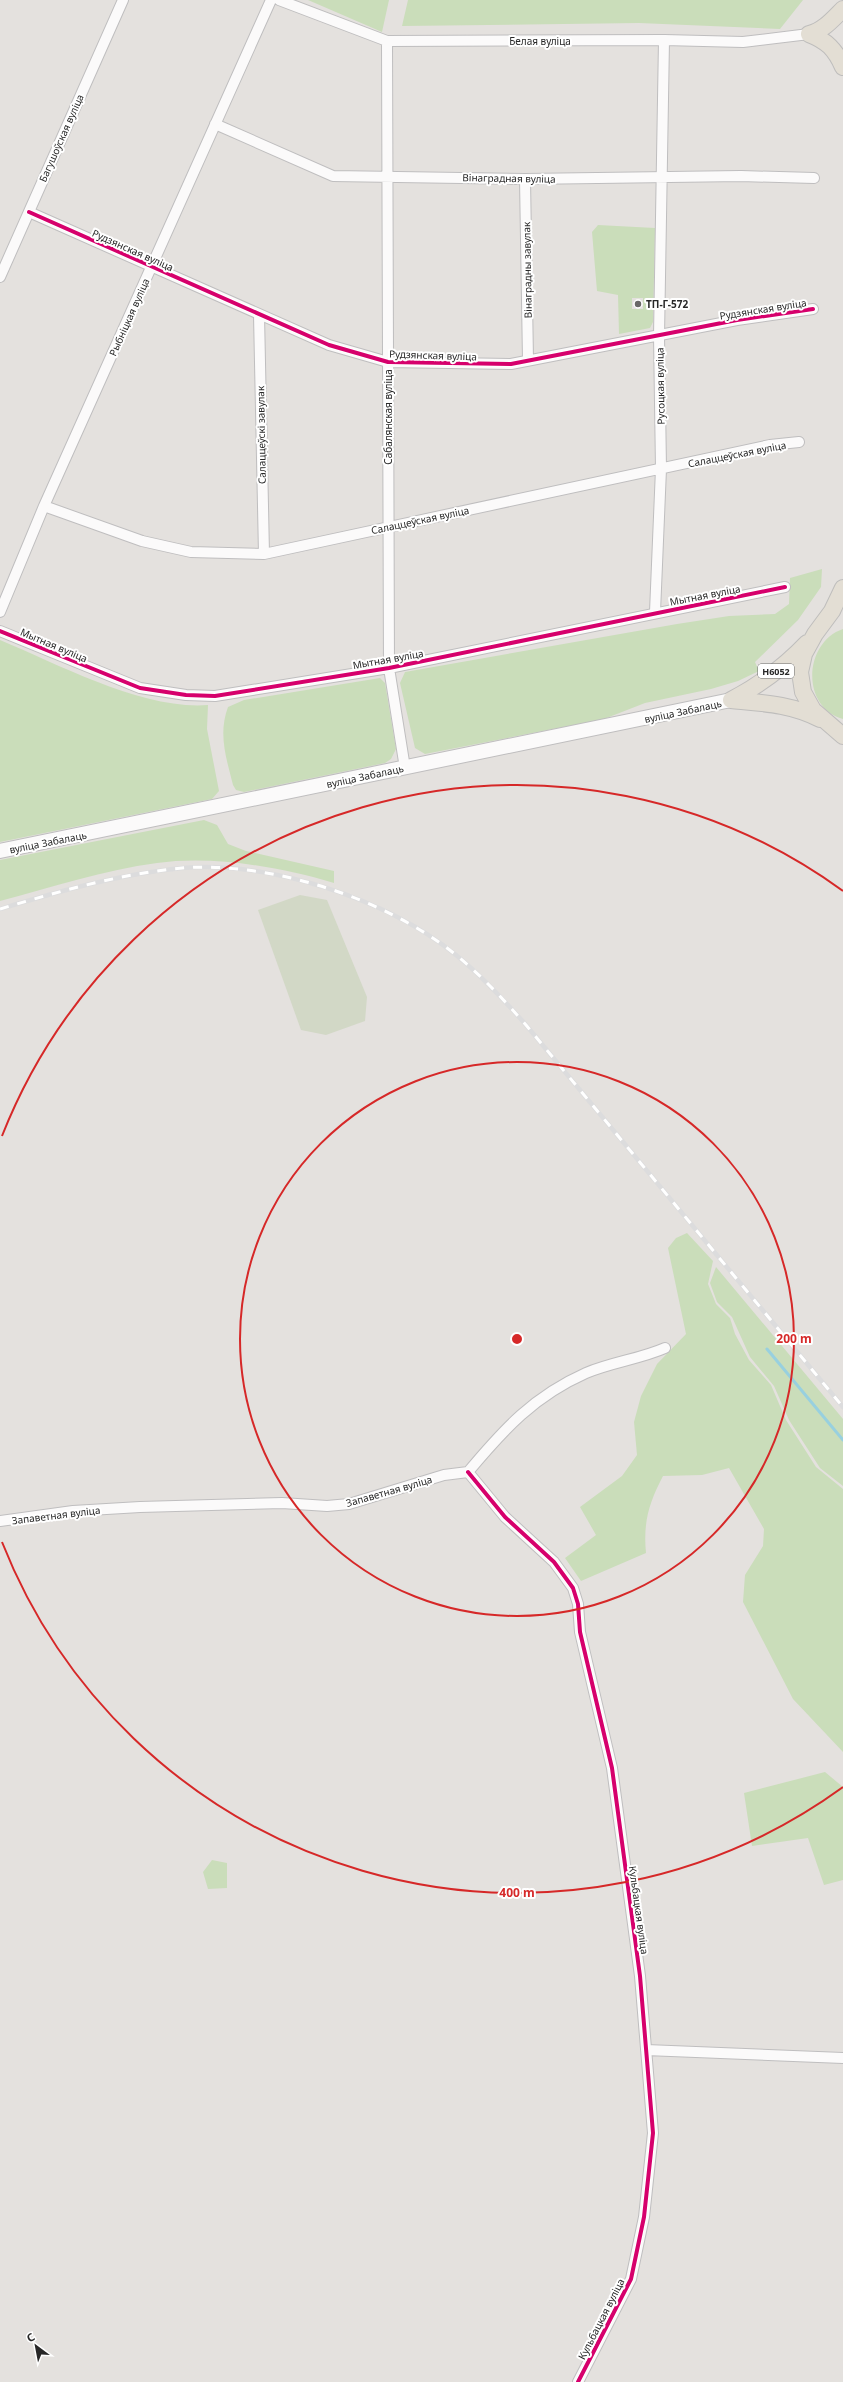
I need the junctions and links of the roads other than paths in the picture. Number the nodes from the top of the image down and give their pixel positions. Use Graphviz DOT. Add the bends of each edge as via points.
graph roads {
  1 [pos="123,0"];
  2 [pos="271,0"];
  3 [pos="279,0"];
  4 [pos="843,9"];
  5 [pos="809,34"];
  6 [pos="664,40"];
  7 [pos="388,41"];
  8 [pos="843,66"];
  9 [pos="215,124"];
  10 [pos="388,176"];
  11 [pos="662,178"];
  12 [pos="814,178"];
  13 [pos="526,179"];
  14 [pos="29,212"];
  15 [pos="151,267"];
  16 [pos="0,277"];
  17 [pos="813,309"];
  18 [pos="259,316"];
  19 [pos="659,336"];
  20 [pos="528,360"];
  21 [pos="388,362"];
  22 [pos="799,442"];
  23 [pos="661,469"];
  24 [pos="44,506"];
  25 [pos="389,526"];
  26 [pos="264,554"];
  27 [pos="785,587"];
  28 [pos="843,588"];
  29 [pos="0,612"];
  30 [pos="655,612"];
  31 [pos="843,616"];
  32 [pos="0,631"];
  33 [pos="815,634"];
  34 [pos="389,668"];
  35 [pos="731,700"];
  36 [pos="828,724"];
  37 [pos="843,731"];
  38 [pos="843,736"];
  39 [pos="405,768"];
  40 [pos="0,851"];
  41 [pos="665,1348"];
  42 [pos="468,1472"];
  43 [pos="0,1521"];
  44 [pos="646,2050"];
  45 [pos="843,2058"];
  46 [pos="578,2382"];
  1 -- 14 [label="street, Багушоўская вуліца"];
  2 -- 9 [label="street, Рыбніцкая вуліца"];
  3 -- 7 [label="street, Белая вуліца"];
  4 -- 5 [label="main road" via="826,25"];
  5 -- 6 [label="street, Белая вуліца" via="743,42"];
  5 -- 8 [label="main road" via="831,47"];
  6 -- 7 [label="street, Белая вуліца"];
  6 -- 11 [label="street, Русоцкая вуліца"];
  7 -- 10 [label="street, Сабалянская вуліца"];
  9 -- 10 [label="street, Вінаградная вуліца" via="333,176"];
  9 -- 15 [label="street, Рыбніцкая вуліца"];
  10 -- 13 [label="street, Вінаградная вуліца"];
  10 -- 21 [label="street, Сабалянская вуліца"];
  11 -- 12 [label="street, Вінаградная вуліца"];
  11 -- 13 [label="street, Вінаградная вуліца"];
  11 -- 19 [label="street, Русоцкая вуліца"];
  13 -- 20 [label="street, Вінаградны завулак"];
  14 -- 15 [label="street, Рудзянская вуліца"];
  14 -- 16 [label="street, Багушоўская вуліца"];
  15 -- 18 [label="street, Рудзянская вуліца"];
  15 -- 24 [label="street, Рыбніцкая вуліца"];
  17 -- 19 [label="street, Рудзянская вуліца" via="737,320"];
  18 -- 21 [label="street, Рудзянская вуліца" via="329,345"];
  18 -- 26 [label="street, Салаццеўскі завулак"];
  19 -- 20 [label="street, Рудзянская вуліца"];
  19 -- 23 [label="street, Русоцкая вуліца"];
  20 -- 21 [label="street, Рудзянская вуліца" via="502,365"];
  21 -- 25 [label="street, Сабалянская вуліца"];
  22 -- 23 [label="street, Салаццеўская вуліца" via="770,445"];
  23 -- 25 [label="street, Салаццеўская вуліца"];
  23 -- 30 [label="street, Русоцкая вуліца"];
  24 -- 26 [label="street, Салаццеўская вуліца" via="142,541 184,551"];
  24 -- 29 [label="street, Рыбніцкая вуліца"];
  25 -- 26 [label="street, Салаццеўская вуліца"];
  25 -- 34 [label="street, Сабалянская вуліца"];
  27 -- 30 [label="street, Мытная вуліца"];
  28 -- 33 [label="main road" via="832,611"];
  30 -- 34 [label="street, Мытная вуліца"];
  31 -- 33 [label="main road, Н6052" via="826,624"];
  32 -- 34 [label="street, Мытная вуліца" via="140,688 186,695 215,696"];
  33 -- 35 [label="main road, Н6052" via="792,658 758,686"];
  33 -- 36 [label="main road, Н6052" via="804,654 800,672 803,692 813,710"];
  34 -- 39 [label="street, Сабалянская вуліца"];
  35 -- 36 [label="main road, Н6052" via="784,706 804,711"];
  35 -- 39 [label="street, вуліца Забалаць / Н6052"];
  36 -- 37 [label="main road, Н6052"];
  36 -- 38 [label="main road"];
  39 -- 40 [label="street, вуліца Забалаць / Н6052"];
  41 -- 42 [label="street" via="588,1373 551,1391 510,1424"];
  42 -- 43 [label="street, Запаветная вуліца" via="444,1475 349,1504 140,1507 72,1511"];
  42 -- 44 [label="street, Кульбацкая вуліца" via="505,1517 554,1562 573,1588 578,1604 580,1632 612,1768 640,1976"];
  44 -- 45 [label="street"];
  44 -- 46 [label="street, Кульбацкая вуліца" via="653,2133 644,2217 631,2279"];
}
